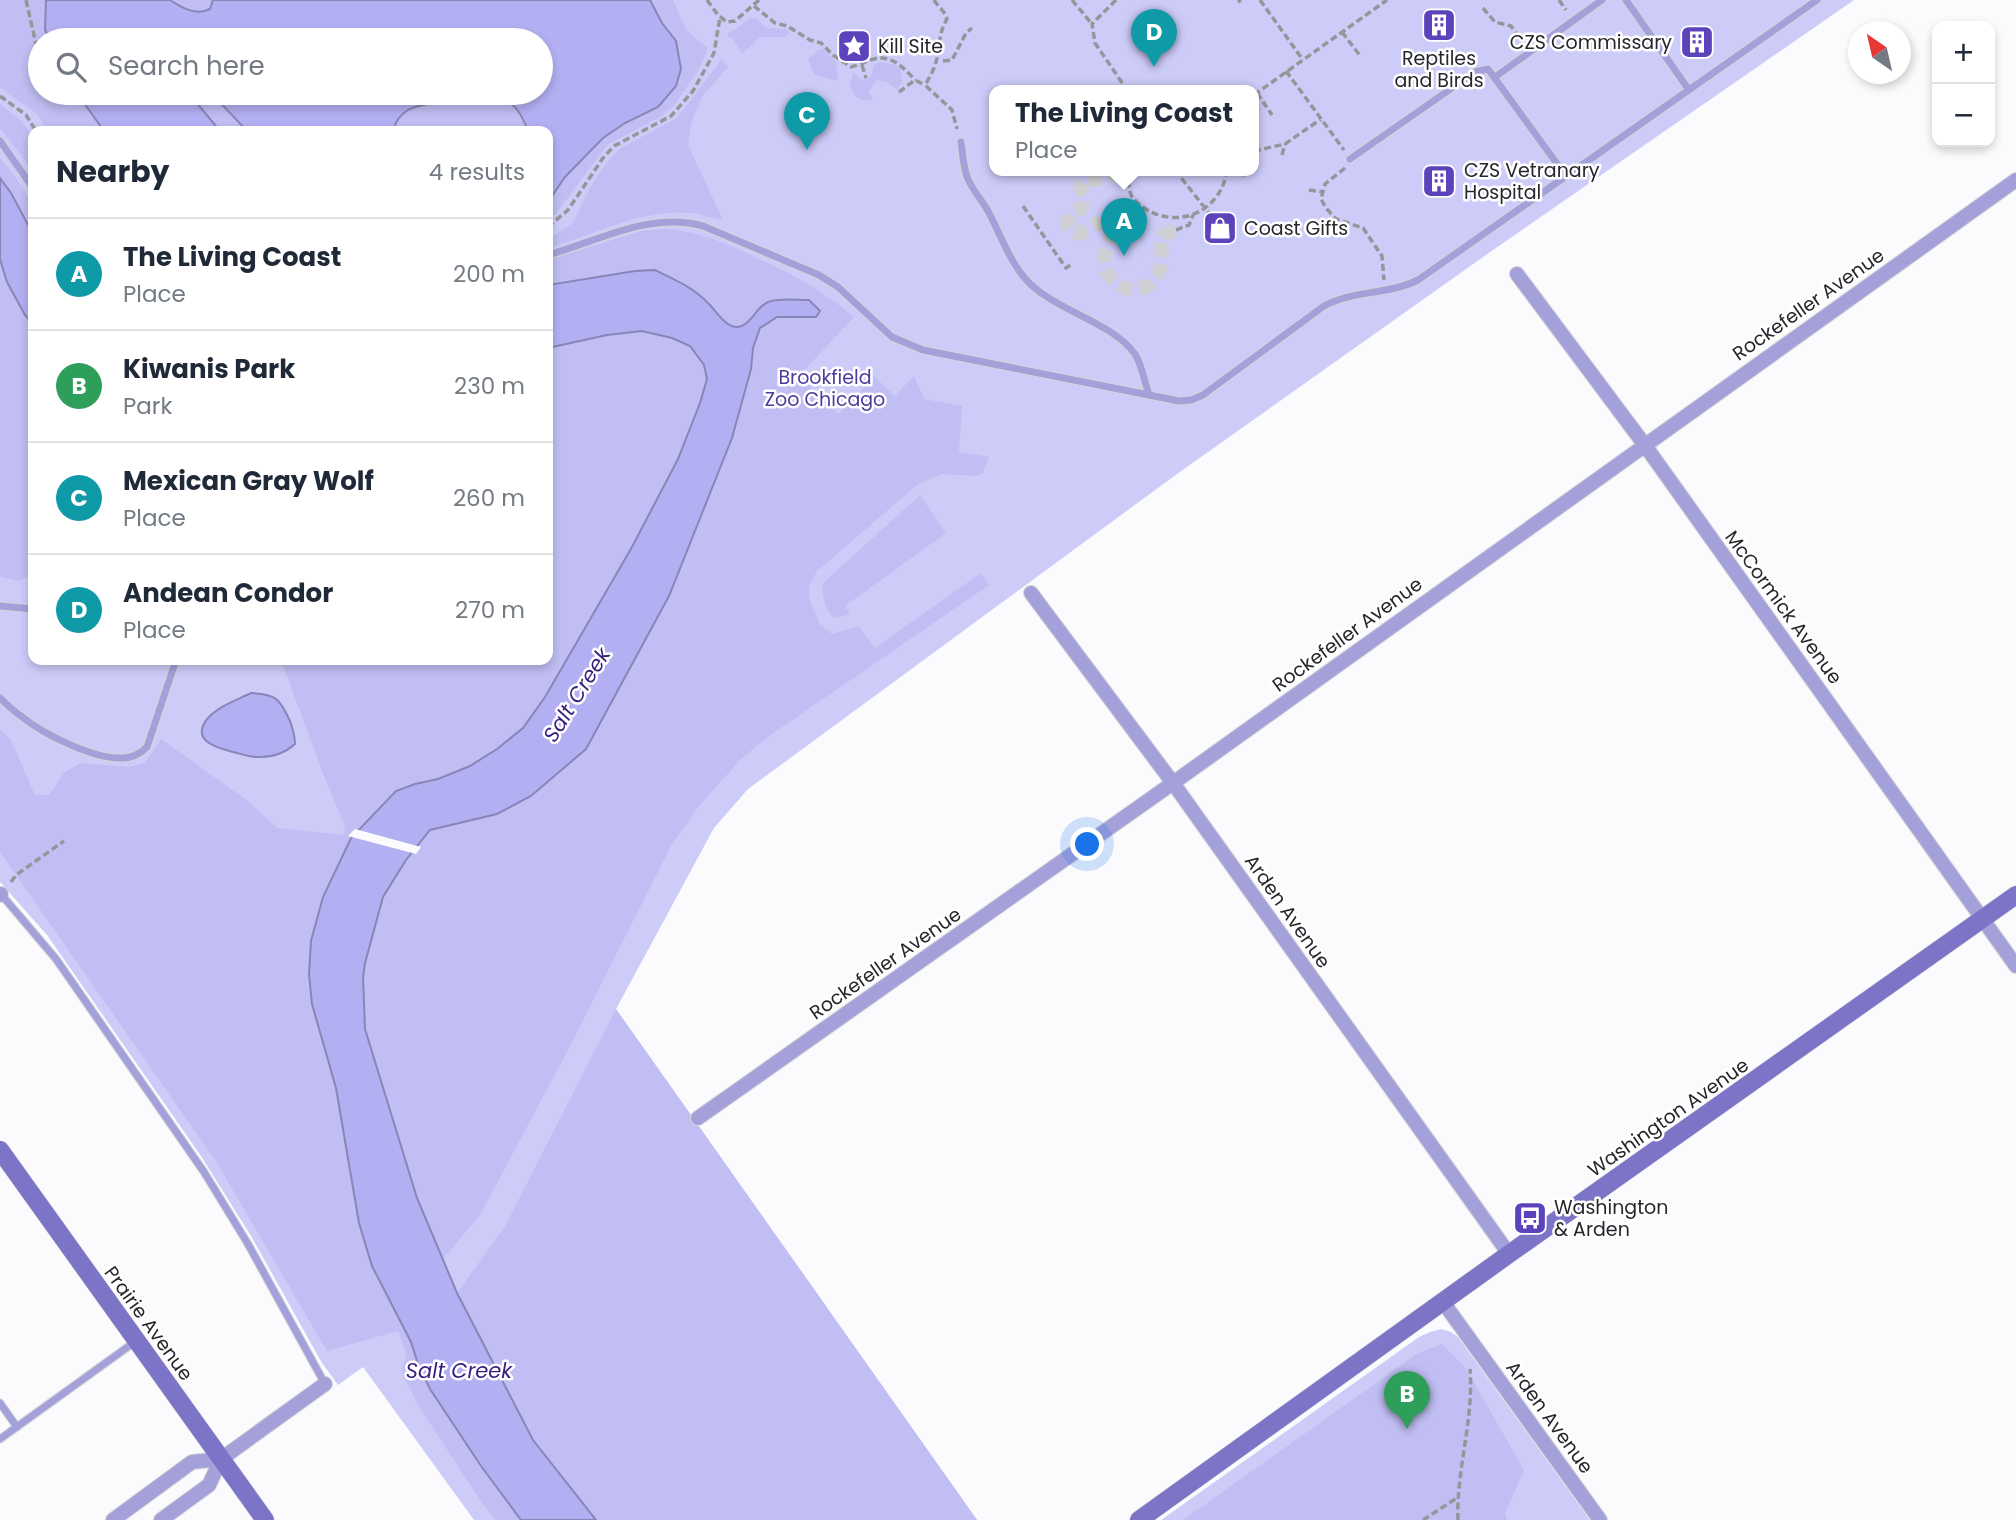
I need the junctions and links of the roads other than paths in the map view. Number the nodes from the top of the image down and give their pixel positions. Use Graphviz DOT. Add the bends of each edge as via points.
graph roads {
  1 [pos="1602,0"];
  2 [pos="1626,0"];
  3 [pos="1817,0"];
  4 [pos="1495,77"];
  5 [pos="1689,90"];
  6 [pos="0,141"];
  7 [pos="961,142"];
  8 [pos="1350,159"];
  9 [pos="1566,176"];
  10 [pos="2016,180"];
  11 [pos="28,181"];
  12 [pos="553,253"];
  13 [pos="1517,274"];
  14 [pos="1149,395"];
  15 [pos="1644,444"];
  16 [pos="1031,593"];
  17 [pos="0,606"];
  18 [pos="28,609"];
  19 [pos="174,665"];
  20 [pos="0,698"];
  21 [pos="1173,783"];
  22 [pos="0,894"];
  23 [pos="2016,895"];
  24 [pos="1983,919"];
  25 [pos="2016,966"];
  26 [pos="698,1118"];
  27 [pos="0,1150"];
  28 [pos="1509,1255"];
  29 [pos="1443,1302"];
  30 [pos="136,1340"];
  31 [pos="325,1384"];
  32 [pos="0,1403"];
  33 [pos="17,1427"];
  34 [pos="0,1439"];
  35 [pos="221,1459"];
  36 [pos="113,1520"];
  37 [pos="161,1520"];
  38 [pos="265,1520"];
  39 [pos="1139,1520"];
  40 [pos="1600,1520"];
  1 -- 4 [label="lane"];
  2 -- 5 [label="lane"];
  3 -- 5 [label="lane"];
  4 -- 8 [label="lane" via="1488,68 1475,72"];
  4 -- 9 [label="lane"];
  5 -- 9 [label="lane"];
  6 -- 11 [label="lane"];
  7 -- 14 [label="lane" via="968,181 1027,280 1125,344 1136,356"];
  9 -- 14 [label="lane" via="1418,280 1350,295 1324,306 1203,395 1179,401"];
  10 -- 15 [label="street, Rockefeller Avenue"];
  12 -- 14 [label="lane" via="648,224 685,221 819,275 892,337 923,350"];
  13 -- 15 [label="street, McCormick Avenue"];
  15 -- 21 [label="street, Rockefeller Avenue"];
  15 -- 24 [label="street, McCormick Avenue"];
  16 -- 21 [label="street, Arden Avenue"];
  17 -- 18 [label="lane"];
  19 -- 20 [label="lane" via="146,747 129,757 80,748 52,736"];
  21 -- 26 [label="street, Rockefeller Avenue"];
  21 -- 28 [label="street, Arden Avenue"];
  22 -- 31 [label="lane" via="57,959 204,1172"];
  23 -- 24 [label="street, Washington Avenue"];
  24 -- 25 [label="street, McCormick Avenue"];
  24 -- 28 [label="street, Washington Avenue"];
  27 -- 30 [label="street, Prairie Avenue"];
  28 -- 29 [label="street, Washington Avenue"];
  29 -- 39 [label="street, Washington Avenue"];
  29 -- 40 [label="street, Arden Avenue"];
  30 -- 33 [label="lane"];
  30 -- 35 [label="street, Prairie Avenue"];
  31 -- 35 [label="street"];
  32 -- 33 [label="lane"];
  33 -- 34 [label="lane"];
  35 -- 36 [label="street" via="192,1462"];
  35 -- 37 [label="street" via="209,1485"];
  35 -- 38 [label="street, Prairie Avenue"];
}
